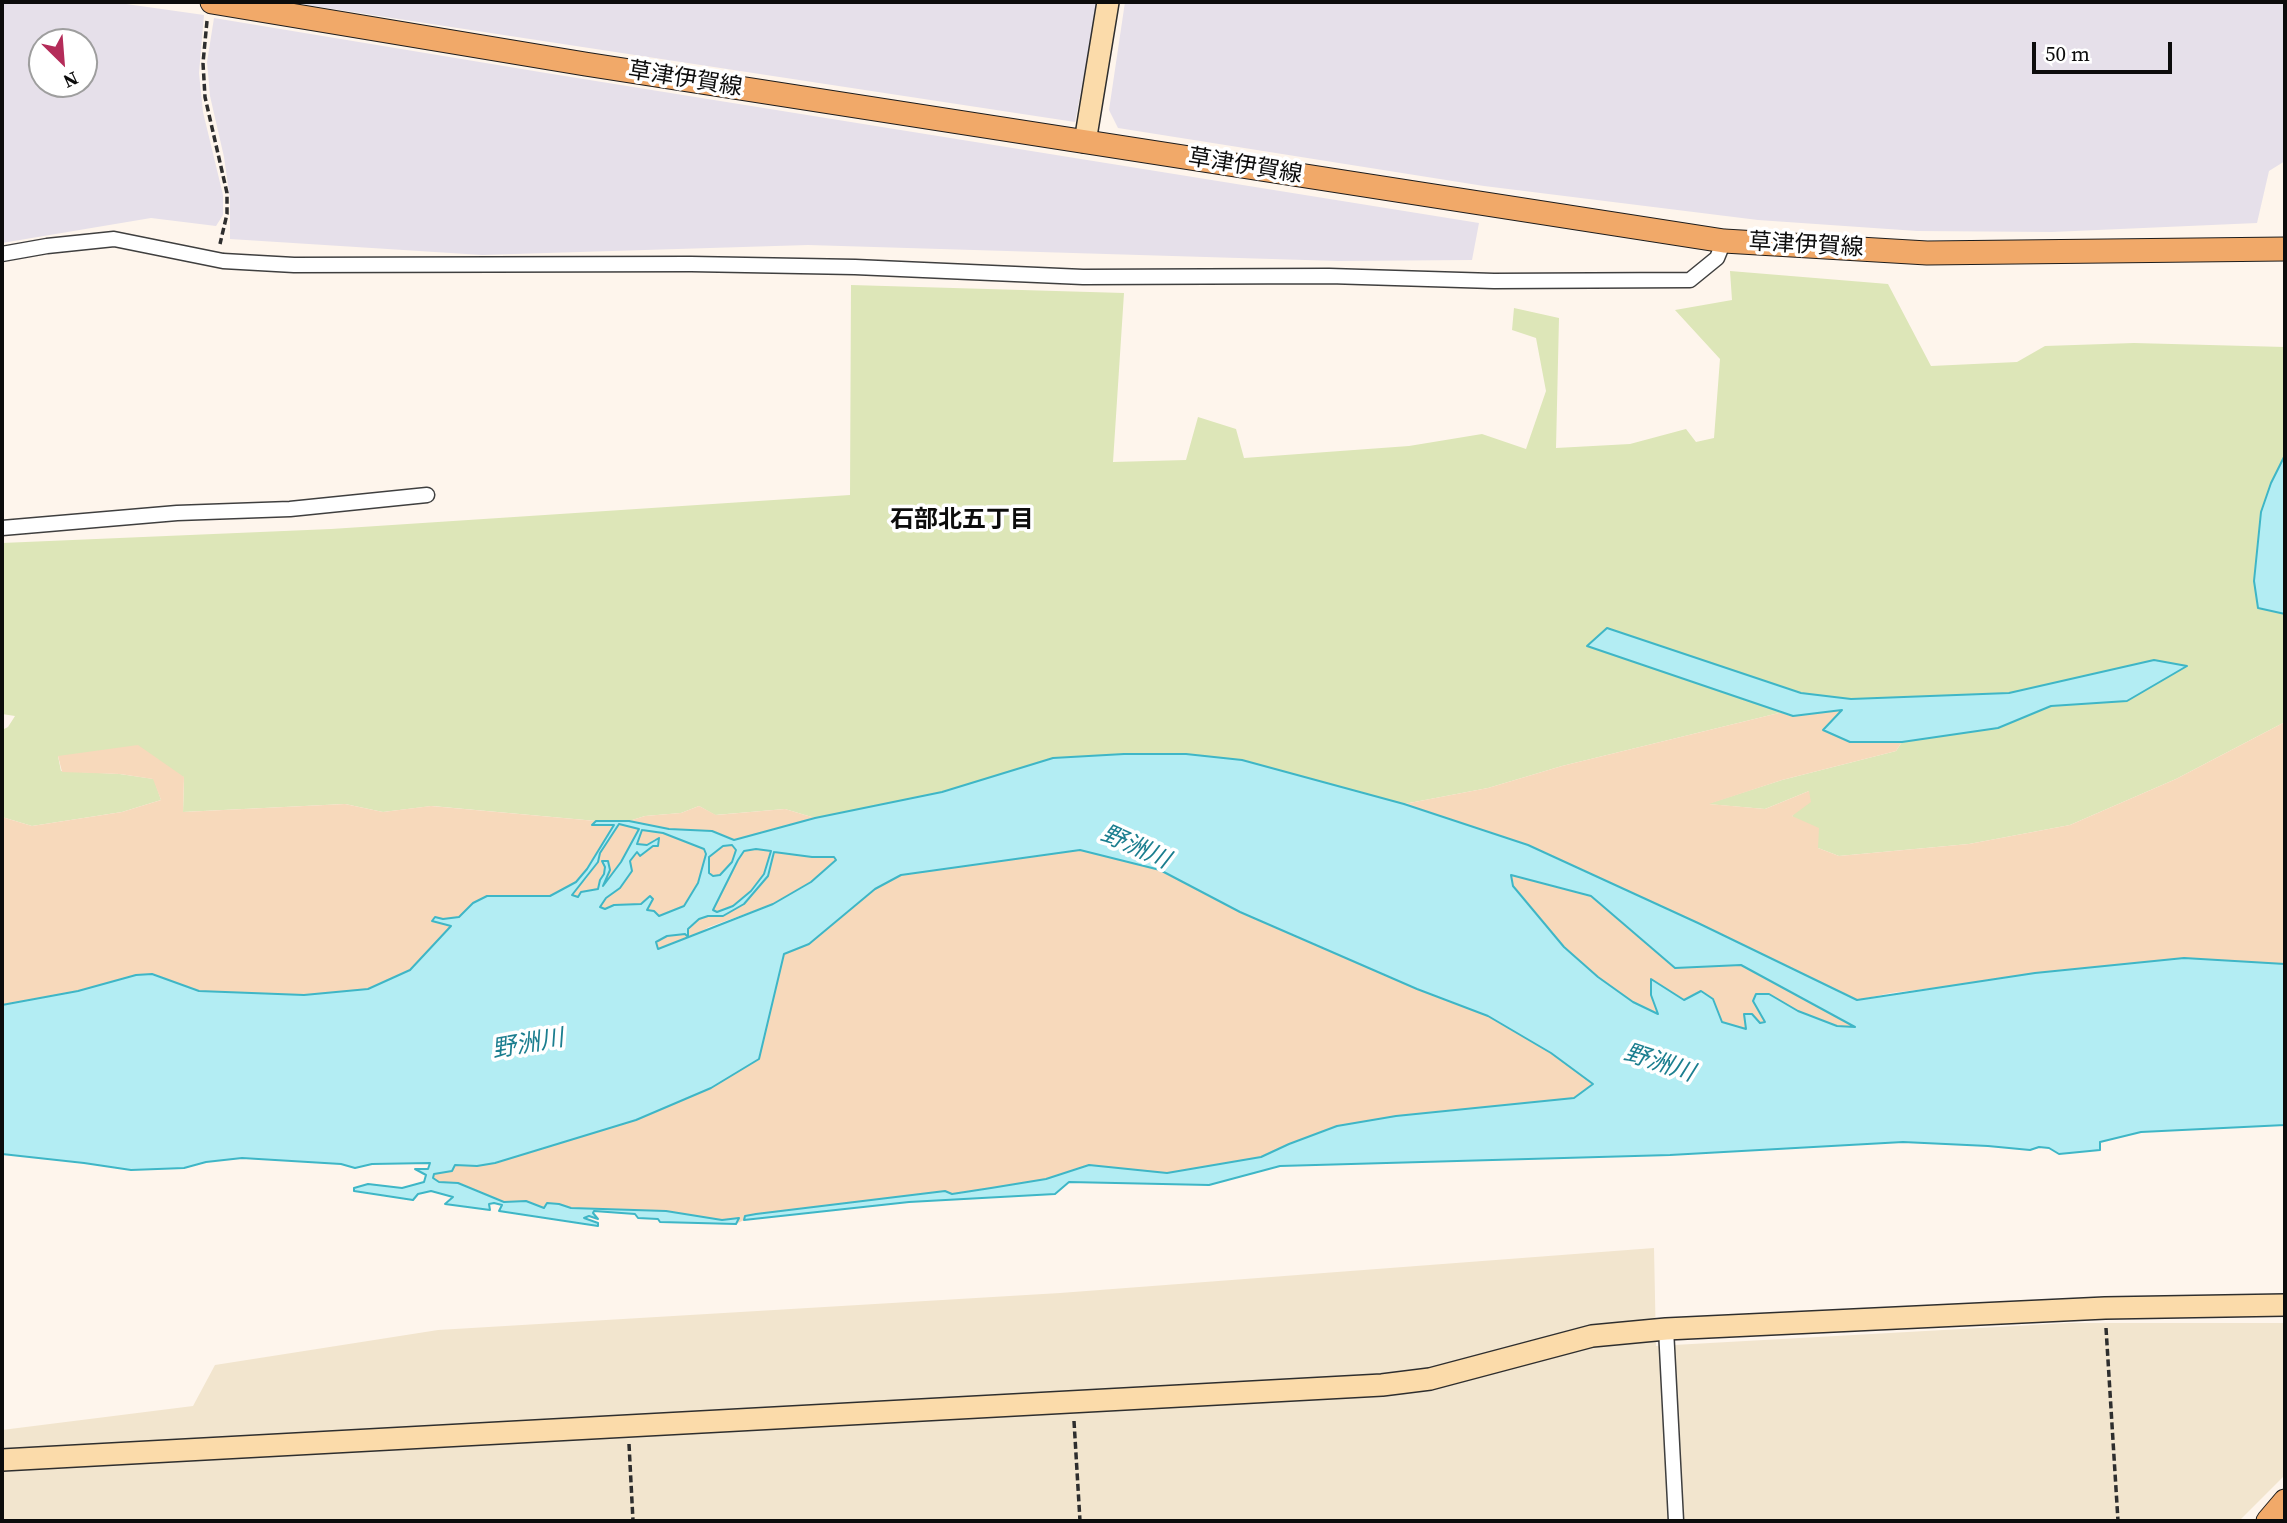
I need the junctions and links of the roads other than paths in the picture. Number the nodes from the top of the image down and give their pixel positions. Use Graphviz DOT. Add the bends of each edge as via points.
graph roads {
  1 [pos="218,2"];
  2 [pos="1108,2"];
  3 [pos="1085,142"];
  4 [pos="1724,241"];
  5 [pos="2285,248"];
  6 [pos="2,254"];
  7 [pos="427,495"];
  8 [pos="2,528"];
  9 [pos="2285,1305"];
  10 [pos="1666,1329"];
  11 [pos="2,1460"];
  12 [pos="2285,1501"];
  13 [pos="1676,1521"];
  14 [pos="2268,1521"];
  1 -- 3 [label="main road, 草津伊賀線"];
  2 -- 3 [label="street"];
  3 -- 4 [label="main road, 草津伊賀線"];
  4 -- 5 [label="main road, 草津伊賀線" via="1927,253"];
  4 -- 6 [label="street" via="1717,258 1690,280 1083,277 691,264 294,265 217,260 114,239"];
  7 -- 8 [label="street"];
  9 -- 10 [label="street" via="2105,1308"];
  10 -- 11 [label="street" via="1591,1336 1430,1379 1382,1385"];
  10 -- 13 [label="street"];
  12 -- 14 [label="main road"];
}
